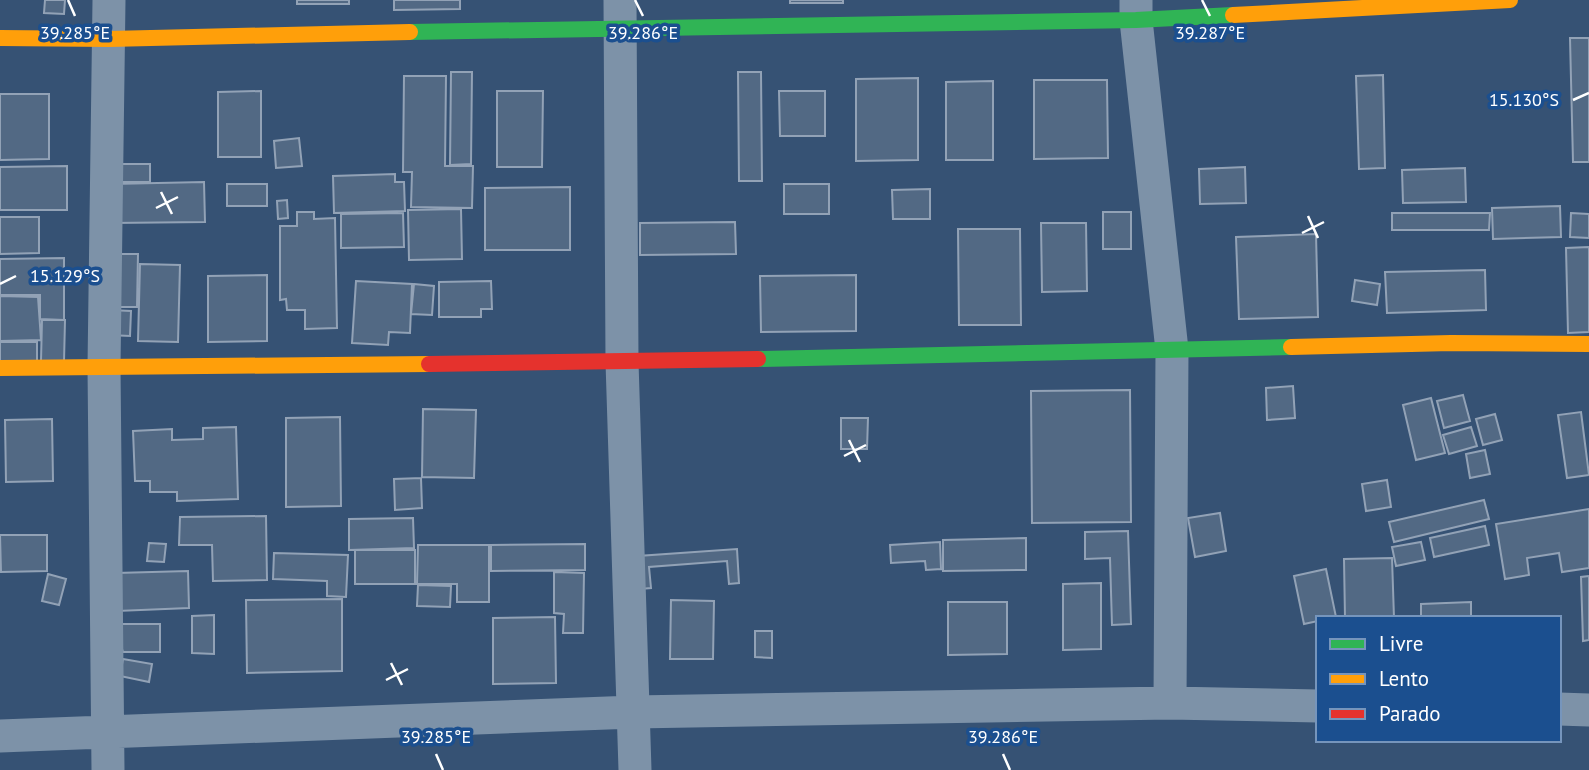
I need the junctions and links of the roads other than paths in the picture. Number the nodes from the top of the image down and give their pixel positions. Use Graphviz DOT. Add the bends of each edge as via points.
graph roads {
  1 [pos="109,0"];
  2 [pos="1510,0"];
  3 [pos="1136,10"];
  4 [pos="620,14"];
  5 [pos="0,38"];
  6 [pos="109,39"];
  7 [pos="1589,344"];
  8 [pos="1172,350"];
  9 [pos="622,362"];
  10 [pos="104,367"];
  11 [pos="0,368"];
  12 [pos="1170,704"];
  13 [pos="1316,706"];
  14 [pos="1561,709"];
  15 [pos="1589,709"];
  16 [pos="634,712"];
  17 [pos="107,734"];
  18 [pos="0,736"];
  19 [pos="108,770"];
  20 [pos="635,770"];
  1 -- 6 [label="street"];
  2 -- 3 [label="street"];
  3 -- 4 [label="street"];
  3 -- 8 [label="street"];
  4 -- 6 [label="street"];
  4 -- 9 [label="street"];
  5 -- 6 [label="street"];
  6 -- 10 [label="street"];
  7 -- 8 [label="street" via="1451,342"];
  8 -- 9 [label="street"];
  8 -- 12 [label="street"];
  9 -- 10 [label="street"];
  9 -- 16 [label="street"];
  10 -- 11 [label="street"];
  10 -- 17 [label="street"];
  12 -- 13 [label="street"];
  12 -- 16 [label="street"];
  14 -- 15 [label="street"];
  16 -- 17 [label="street"];
  16 -- 20 [label="street"];
  17 -- 18 [label="street"];
  17 -- 19 [label="street"];
}
